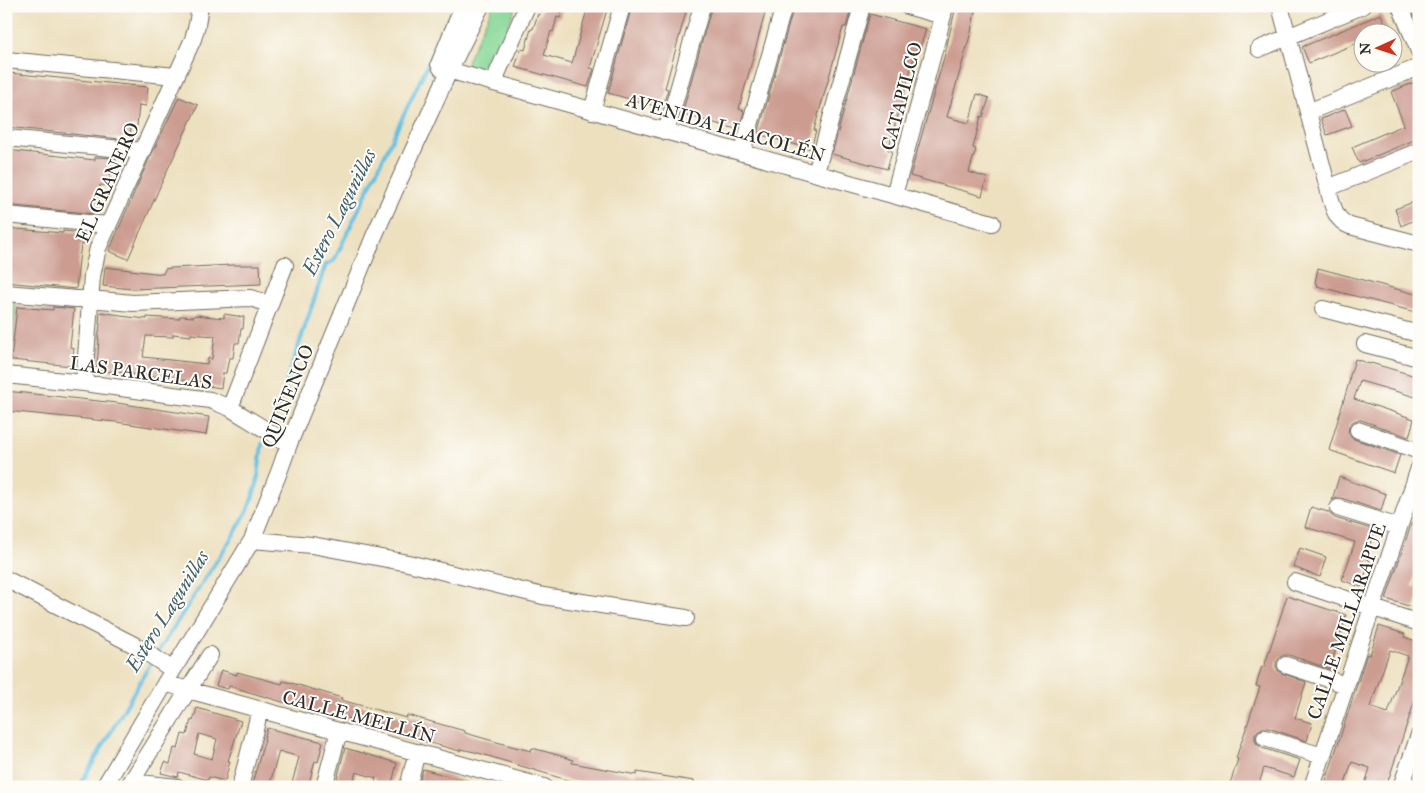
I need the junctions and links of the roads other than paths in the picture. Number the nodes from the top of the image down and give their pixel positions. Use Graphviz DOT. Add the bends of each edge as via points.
graph roads {
  1 [pos="200,6"];
  2 [pos="463,6"];
  3 [pos="481,6"];
  4 [pos="528,6"];
  5 [pos="622,6"];
  6 [pos="702,6"];
  7 [pos="784,6"];
  8 [pos="862,6"];
  9 [pos="907,6"];
  10 [pos="1280,6"];
  11 [pos="1362,6"];
  12 [pos="1400,6"];
  13 [pos="944,11"];
  14 [pos="1288,37"];
  15 [pos="1259,49"];
  16 [pos="1419,51"];
  17 [pos="6,60"];
  18 [pos="1419,67"];
  19 [pos="449,71"];
  20 [pos="176,76"];
  21 [pos="493,83"];
  22 [pos="592,111"];
  23 [pos="1308,112"];
  24 [pos="666,132"];
  25 [pos="6,138"];
  26 [pos="143,150"];
  27 [pos="1419,151"];
  28 [pos="742,153"];
  29 [pos="816,173"];
  30 [pos="1328,188"];
  31 [pos="894,195"];
  32 [pos="6,215"];
  33 [pos="992,222"];
  34 [pos="108,225"];
  35 [pos="1419,233"];
  36 [pos="1402,240"];
  37 [pos="1419,244"];
  38 [pos="285,265"];
  39 [pos="6,293"];
  40 [pos="90,299"];
  41 [pos="270,305"];
  42 [pos="1323,309"];
  43 [pos="1419,334"];
  44 [pos="1365,344"];
  45 [pos="1419,358"];
  46 [pos="6,375"];
  47 [pos="84,382"];
  48 [pos="230,408"];
  49 [pos="1358,430"];
  50 [pos="289,444"];
  51 [pos="1419,450"];
  52 [pos="1419,468"];
  53 [pos="1338,508"];
  54 [pos="1399,527"];
  55 [pos="252,540"];
  56 [pos="6,579"];
  57 [pos="1295,582"];
  58 [pos="1372,607"];
  59 [pos="686,618"];
  60 [pos="1419,623"];
  61 [pos="210,655"];
  62 [pos="1286,665"];
  63 [pos="167,672"];
  64 [pos="1346,685"];
  65 [pos="188,690"];
  66 [pos="260,710"];
  67 [pos="339,731"];
  68 [pos="1419,735"];
  69 [pos="1265,738"];
  70 [pos="417,752"];
  71 [pos="1322,756"];
  72 [pos="492,780"];
  73 [pos="129,784"];
  74 [pos="104,787"];
  75 [pos="177,787"];
  76 [pos="240,787"];
  77 [pos="324,787"];
  78 [pos="408,787"];
  79 [pos="544,787"];
  80 [pos="1312,787"];
  81 [pos="1401,787"];
  1 -- 20 [label="street, EL GRANERO" via="193,39"];
  2 -- 19 [label="street" via="439,64 440,68"];
  3 -- 19 [label="street, QUIÑENCO"];
  4 -- 21 [label="street"];
  5 -- 22 [label="street"];
  6 -- 24 [label="street"];
  7 -- 28 [label="street"];
  8 -- 29 [label="street"];
  9 -- 13 [label="street"];
  10 -- 14 [label="street"];
  11 -- 14 [label="street"];
  12 -- 16 [label="street"];
  13 -- 31 [label="street, CATAPILCO"];
  14 -- 15 [label="street"];
  14 -- 23 [label="street"];
  17 -- 20 [label="street"];
  18 -- 23 [label="street"];
  19 -- 21 [label="street, AVENIDA LLACOLÉN"];
  19 -- 50 [label="street, QUIÑENCO" via="375,234"];
  20 -- 26 [label="street, EL GRANERO"];
  21 -- 22 [label="street, AVENIDA LLACOLÉN"];
  22 -- 24 [label="street, AVENIDA LLACOLÉN"];
  23 -- 30 [label="street"];
  24 -- 28 [label="street, AVENIDA LLACOLÉN"];
  25 -- 26 [label="street"];
  26 -- 34 [label="street, EL GRANERO"];
  27 -- 30 [label="street"];
  28 -- 29 [label="street, AVENIDA LLACOLÉN"];
  29 -- 31 [label="street, AVENIDA LLACOLÉN"];
  30 -- 36 [label="street" via="1335,212 1345,224"];
  31 -- 33 [label="street, AVENIDA LLACOLÉN"];
  32 -- 34 [label="street"];
  34 -- 40 [label="street, EL GRANERO" via="95,256"];
  35 -- 36 [label="street"];
  36 -- 37 [label="street"];
  38 -- 41 [label="street"];
  39 -- 40 [label="street"];
  40 -- 41 [label="street" via="146,303 250,298"];
  40 -- 47 [label="street, EL GRANERO"];
  41 -- 48 [label="street"];
  42 -- 43 [label="street"];
  44 -- 45 [label="street"];
  46 -- 47 [label="street, LAS PARCELAS"];
  47 -- 48 [label="street, LAS PARCELAS" via="210,400"];
  48 -- 50 [label="street, LAS PARCELAS"];
  49 -- 51 [label="street"];
  50 -- 55 [label="street, QUIÑENCO"];
  52 -- 54 [label="street, CALLE MILLARAPUE"];
  53 -- 54 [label="street"];
  54 -- 58 [label="street, CALLE MILLARAPUE"];
  55 -- 59 [label="street" via="312,545 408,563 543,596"];
  55 -- 63 [label="street, QUIÑENCO"];
  56 -- 63 [label="street, CALLE MELLÍN" via="150,655"];
  57 -- 58 [label="street"];
  58 -- 60 [label="street"];
  58 -- 64 [label="street, CALLE MILLARAPUE"];
  61 -- 65 [label="street"];
  62 -- 64 [label="street"];
  63 -- 65 [label="street, CALLE MELLÍN"];
  63 -- 74 [label="street, QUIÑENCO"];
  64 -- 71 [label="street, CALLE MILLARAPUE"];
  65 -- 66 [label="street, CALLE MELLÍN"];
  65 -- 73 [label="street"];
  66 -- 67 [label="street, CALLE MELLÍN"];
  66 -- 76 [label="street"];
  67 -- 70 [label="street, CALLE MELLÍN"];
  67 -- 77 [label="street"];
  68 -- 81 [label="street"];
  69 -- 71 [label="street"];
  70 -- 72 [label="street, CALLE MELLÍN"];
  70 -- 78 [label="street"];
  71 -- 80 [label="street, CALLE MILLARAPUE"];
  72 -- 79 [label="street, CALLE MELLÍN"];
  73 -- 75 [label="street"];
}
